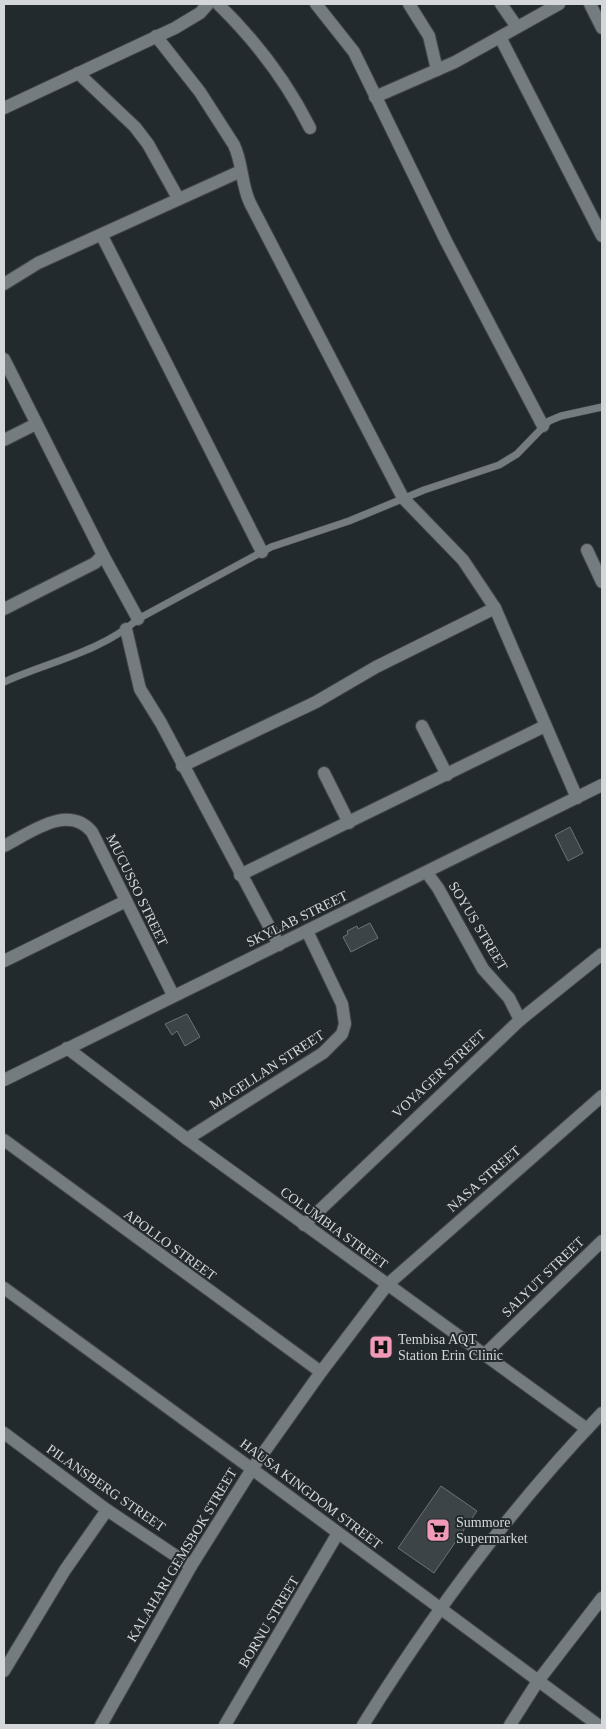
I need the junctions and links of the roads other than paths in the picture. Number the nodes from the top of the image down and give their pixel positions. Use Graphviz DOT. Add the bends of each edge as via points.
graph roads {
  1 [pos="217,4"];
  2 [pos="316,4"];
  3 [pos="409,4"];
  4 [pos="501,4"];
  5 [pos="559,4"];
  6 [pos="590,4"];
  7 [pos="517,27"];
  8 [pos="602,28"];
  9 [pos="156,36"];
  10 [pos="500,37"];
  11 [pos="437,70"];
  12 [pos="78,73"];
  13 [pos="375,97"];
  14 [pos="4,108"];
  15 [pos="310,128"];
  16 [pos="241,171"];
  17 [pos="178,198"];
  18 [pos="102,236"];
  19 [pos="602,236"];
  20 [pos="4,284"];
  21 [pos="4,360"];
  22 [pos="602,407"];
  23 [pos="36,424"];
  24 [pos="542,426"];
  25 [pos="4,440"];
  26 [pos="403,498"];
  27 [pos="587,550"];
  28 [pos="262,552"];
  29 [pos="103,555"];
  30 [pos="602,582"];
  31 [pos="4,608"];
  32 [pos="495,608"];
  33 [pos="138,619"];
  34 [pos="126,629"];
  35 [pos="4,682"];
  36 [pos="422,726"];
  37 [pos="545,726"];
  38 [pos="182,766"];
  39 [pos="324,773"];
  40 [pos="446,775"];
  41 [pos="602,785"];
  42 [pos="577,798"];
  43 [pos="348,823"];
  44 [pos="4,846"];
  45 [pos="427,872"];
  46 [pos="240,875"];
  47 [pos="126,901"];
  48 [pos="306,931"];
  49 [pos="279,945"];
  50 [pos="602,954"];
  51 [pos="4,961"];
  52 [pos="173,995"];
  53 [pos="520,1020"];
  54 [pos="67,1048"];
  55 [pos="4,1080"];
  56 [pos="602,1096"];
  57 [pos="187,1139"];
  58 [pos="4,1140"];
  59 [pos="304,1224"];
  60 [pos="602,1241"];
  61 [pos="387,1285"];
  62 [pos="4,1288"];
  63 [pos="484,1356"];
  64 [pos="321,1372"];
  65 [pos="602,1413"];
  66 [pos="587,1430"];
  67 [pos="4,1433"];
  68 [pos="252,1469"];
  69 [pos="108,1510"];
  70 [pos="338,1533"];
  71 [pos="192,1566"];
  72 [pos="602,1598"];
  73 [pos="440,1608"];
  74 [pos="4,1671"];
  75 [pos="538,1681"];
  76 [pos="101,1725"];
  77 [pos="225,1725"];
  78 [pos="363,1725"];
  79 [pos="510,1725"];
  80 [pos="598,1725"];
  1 -- 9 [label="street"];
  1 -- 15 [label="street" via="272,64"];
  2 -- 13 [label="street" via="354,52"];
  3 -- 11 [label="street" via="429,36"];
  4 -- 7 [label="street"];
  5 -- 7 [label="street"];
  6 -- 8 [label="street"];
  7 -- 10 [label="street"];
  9 -- 12 [label="street"];
  9 -- 16 [label="street" via="210,106 234,145"];
  10 -- 11 [label="street"];
  10 -- 19 [label="street"];
  11 -- 13 [label="street"];
  12 -- 14 [label="street"];
  12 -- 17 [label="street" via="135,127"];
  13 -- 24 [label="street"];
  16 -- 17 [label="street"];
  16 -- 26 [label="street" via="254,211"];
  17 -- 18 [label="street"];
  18 -- 20 [label="street" via="30,267"];
  18 -- 28 [label="street"];
  21 -- 23 [label="street"];
  22 -- 24 [label="lane" via="561,416"];
  23 -- 25 [label="street"];
  23 -- 29 [label="street"];
  24 -- 26 [label="lane" via="510,459"];
  26 -- 28 [label="lane" via="348,522 284,541"];
  26 -- 32 [label="street" via="463,560"];
  27 -- 30 [label="street"];
  28 -- 33 [label="lane"];
  29 -- 31 [label="street" via="95,564"];
  29 -- 33 [label="street"];
  32 -- 37 [label="street"];
  32 -- 38 [label="street" via="376,667 316,702"];
  33 -- 34 [label="lane"];
  34 -- 35 [label="lane" via="67,658"];
  34 -- 38 [label="street" via="143,697 161,723"];
  36 -- 40 [label="street"];
  37 -- 40 [label="street"];
  37 -- 42 [label="street"];
  38 -- 46 [label="street"];
  39 -- 43 [label="street"];
  40 -- 43 [label="street"];
  41 -- 42 [label="street, SKYLAB STREET"];
  42 -- 45 [label="street, SKYLAB STREET"];
  43 -- 46 [label="street"];
  44 -- 47 [label="street, MUCUSSO STREET" via="53,821 80,822 92,832"];
  45 -- 48 [label="street, SKYLAB STREET"];
  45 -- 53 [label="street, SOYUS STREET" via="483,969 508,998"];
  46 -- 49 [label="street"];
  47 -- 51 [label="street"];
  47 -- 52 [label="street, MUCUSSO STREET"];
  48 -- 49 [label="street, SKYLAB STREET"];
  48 -- 57 [label="street, MAGELLAN STREET" via="342,1004 345,1024 342,1034 323,1053"];
  49 -- 52 [label="street, SKYLAB STREET"];
  50 -- 53 [label="street, VOYAGER STREET"];
  52 -- 54 [label="street, SKYLAB STREET"];
  53 -- 59 [label="street, VOYAGER STREET"];
  54 -- 55 [label="street, SKYLAB STREET"];
  54 -- 57 [label="street, COLUMBIA STREET"];
  56 -- 61 [label="street, NASA STREET"];
  57 -- 59 [label="street, COLUMBIA STREET"];
  58 -- 64 [label="street, APOLLO STREET"];
  59 -- 61 [label="street, COLUMBIA STREET"];
  60 -- 63 [label="street, SALYUT STREET"];
  61 -- 63 [label="street, COLUMBIA STREET"];
  61 -- 64 [label="street, KALAHARI GEMSBOK STREET"];
  62 -- 68 [label="street, HAUSA KINGDOM STREET"];
  63 -- 66 [label="street, COLUMBIA STREET"];
  64 -- 68 [label="street, KALAHARI GEMSBOK STREET"];
  65 -- 66 [label="street"];
  66 -- 73 [label="street" via="510,1517"];
  67 -- 69 [label="street, PILANSBERG STREET"];
  68 -- 70 [label="street, HAUSA KINGDOM STREET"];
  68 -- 71 [label="street, KALAHARI GEMSBOK STREET"];
  69 -- 71 [label="street, PILANSBERG STREET"];
  69 -- 74 [label="street" via="65,1570"];
  70 -- 73 [label="street, HAUSA KINGDOM STREET"];
  70 -- 77 [label="street, BORNU STREET"];
  71 -- 76 [label="street, KALAHARI GEMSBOK STREET"];
  72 -- 75 [label="street"];
  73 -- 75 [label="street, HAUSA KINGDOM STREET"];
  73 -- 78 [label="street"];
  75 -- 79 [label="street"];
  75 -- 80 [label="street, HAUSA KINGDOM STREET"];
}
